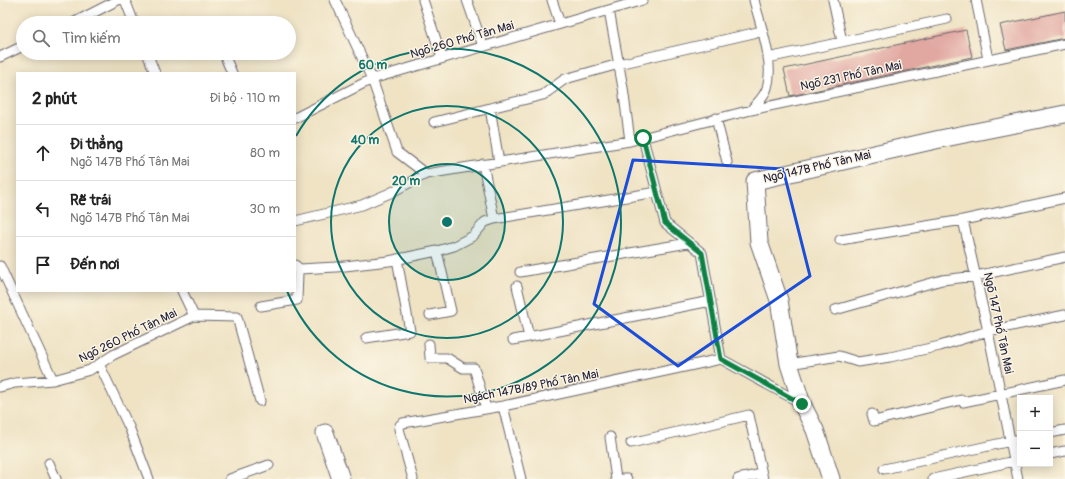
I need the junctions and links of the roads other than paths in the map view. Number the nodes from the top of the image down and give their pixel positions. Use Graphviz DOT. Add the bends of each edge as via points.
graph roads {
  1 [pos="118,0"];
  2 [pos="125,0"];
  3 [pos="335,0"];
  4 [pos="423,0"];
  5 [pos="467,0"];
  6 [pos="552,0"];
  7 [pos="643,0"];
  8 [pos="754,0"];
  9 [pos="833,0"];
  10 [pos="976,0"];
  11 [pos="621,3"];
  12 [pos="609,10"];
  13 [pos="87,16"];
  14 [pos="131,16"];
  15 [pos="947,20"];
  16 [pos="560,24"];
  17 [pos="762,32"];
  18 [pos="842,41"];
  19 [pos="1065,44"];
  20 [pos="483,46"];
  21 [pos="16,49"];
  22 [pos="0,57"];
  23 [pos="442,58"];
  24 [pos="768,58"];
  25 [pos="988,59"];
  26 [pos="150,60"];
  27 [pos="226,60"];
  28 [pos="619,64"];
  29 [pos="155,72"];
  30 [pos="232,72"];
  31 [pos="372,79"];
  32 [pos="490,108"];
  33 [pos="751,110"];
  34 [pos="1065,114"];
  35 [pos="296,117"];
  36 [pos="716,118"];
  37 [pos="434,122"];
  38 [pos="643,138"];
  39 [pos="630,141"];
  40 [pos="499,162"];
  41 [pos="727,162"];
  42 [pos="483,164"];
  43 [pos="426,174"];
  44 [pos="657,192"];
  45 [pos="1065,198"];
  46 [pos="494,219"];
  47 [pos="963,220"];
  48 [pos="296,221"];
  49 [pos="840,240"];
  50 [pos="688,243"];
  51 [pos="437,251"];
  52 [pos="1065,257"];
  53 [pos="397,259"];
  54 [pos="0,266"];
  55 [pos="298,267"];
  56 [pos="520,272"];
  57 [pos="976,276"];
  58 [pos="517,286"];
  59 [pos="182,292"];
  60 [pos="711,301"];
  61 [pos="261,306"];
  62 [pos="835,310"];
  63 [pos="430,315"];
  64 [pos="1065,315"];
  65 [pos="194,316"];
  66 [pos="988,331"];
  67 [pos="529,337"];
  68 [pos="366,338"];
  69 [pos="513,340"];
  70 [pos="429,344"];
  71 [pos="721,359"];
  72 [pos="99,364"];
  73 [pos="788,364"];
  74 [pos="53,380"];
  75 [pos="1065,380"];
  76 [pos="0,387"];
  77 [pos="1001,393"];
  78 [pos="260,401"];
  79 [pos="802,404"];
  80 [pos="503,406"];
  81 [pos="486,408"];
  82 [pos="872,414"];
  83 [pos="1065,430"];
  84 [pos="1053,432"];
  85 [pos="325,433"];
  86 [pos="610,437"];
  87 [pos="1017,440"];
  88 [pos="1010,441"];
  89 [pos="631,442"];
  90 [pos="820,445"];
  91 [pos="1065,451"];
  92 [pos="1053,453"];
  93 [pos="1017,460"];
  94 [pos="49,463"];
  95 [pos="269,465"];
  96 [pos="1017,467"];
  97 [pos="884,469"];
  98 [pos="762,476"];
  99 [pos="56,479"];
  100 [pos="149,479"];
  101 [pos="230,479"];
  102 [pos="341,479"];
  103 [pos="413,479"];
  104 [pos="521,479"];
  105 [pos="616,479"];
  106 [pos="622,479"];
  107 [pos="628,479"];
  108 [pos="738,479"];
  109 [pos="823,479"];
  110 [pos="831,479"];
  111 [pos="933,479"];
  112 [pos="1018,479"];
  1 -- 13 [label="lane"];
  2 -- 14 [label="lane"];
  3 -- 31 [label="lane"];
  4 -- 23 [label="lane"];
  5 -- 20 [label="lane"];
  6 -- 16 [label="lane"];
  7 -- 11 [label="lane, Ngõ 260 Phố Tân Mai"];
  8 -- 17 [label="lane"];
  9 -- 18 [label="lane"];
  10 -- 25 [label="lane"];
  11 -- 12 [label="lane, Ngõ 260 Phố Tân Mai"];
  12 -- 16 [label="lane, Ngõ 260 Phố Tân Mai"];
  12 -- 28 [label="lane"];
  15 -- 18 [label="lane"];
  16 -- 20 [label="lane, Ngõ 260 Phố Tân Mai"];
  17 -- 24 [label="lane"];
  17 -- 28 [label="lane"];
  18 -- 24 [label="lane"];
  19 -- 25 [label="lane, Ngõ 231 Phố Tân Mai"];
  20 -- 23 [label="lane, Ngõ 260 Phố Tân Mai"];
  21 -- 22 [label="lane"];
  23 -- 31 [label="lane, Ngõ 260 Phố Tân Mai"];
  24 -- 33 [label="lane" via="767,88"];
  25 -- 33 [label="lane, Ngõ 231 Phố Tân Mai"];
  26 -- 29 [label="lane"];
  27 -- 30 [label="lane"];
  28 -- 32 [label="lane" via="565,79 543,95"];
  28 -- 39 [label="lane"];
  31 -- 35 [label="lane, Ngõ 260 Phố Tân Mai"];
  31 -- 43 [label="lane" via="397,152"];
  32 -- 37 [label="lane"];
  32 -- 40 [label="lane"];
  33 -- 36 [label="lane, Ngõ 231 Phố Tân Mai"];
  34 -- 73 [label="street, Ngõ 147B Phố Tân Mai" via="755,181 758,242 779,300"];
  36 -- 38 [label="lane, Ngõ 231 Phố Tân Mai"];
  36 -- 41 [label="lane"];
  38 -- 39 [label="lane, Ngõ 231 Phố Tân Mai"];
  38 -- 44 [label="lane"];
  39 -- 40 [label="lane, Ngõ 231 Phố Tân Mai"];
  40 -- 42 [label="lane, Ngõ 231 Phố Tân Mai"];
  42 -- 43 [label="lane, Ngõ 231 Phố Tân Mai"];
  42 -- 46 [label="lane"];
  43 -- 48 [label="lane, Ngõ 231 Phố Tân Mai" via="362,205"];
  44 -- 46 [label="lane"];
  44 -- 50 [label="lane" via="665,223"];
  45 -- 47 [label="lane"];
  46 -- 51 [label="lane" via="485,222 473,236"];
  47 -- 49 [label="lane"];
  47 -- 57 [label="lane, Ngõ 147 Phố Tân Mai"];
  50 -- 56 [label="lane"];
  50 -- 60 [label="lane" via="702,253"];
  51 -- 53 [label="lane"];
  51 -- 63 [label="lane" via="451,311"];
  52 -- 57 [label="lane"];
  53 -- 55 [label="lane" via="336,267"];
  53 -- 68 [label="lane" via="410,331"];
  54 -- 74 [label="lane"];
  55 -- 61 [label="lane" via="298,300"];
  57 -- 62 [label="lane" via="942,280"];
  57 -- 66 [label="lane, Ngõ 147 Phố Tân Mai"];
  58 -- 67 [label="lane"];
  59 -- 65 [label="lane"];
  60 -- 67 [label="lane"];
  60 -- 71 [label="lane"];
  64 -- 66 [label="lane"];
  65 -- 72 [label="lane, Ngõ 260 Phố Tân Mai" via="112,355"];
  65 -- 78 [label="lane" via="237,317"];
  66 -- 73 [label="lane" via="940,346 890,357 858,362 839,356"];
  66 -- 77 [label="lane, Ngõ 147 Phố Tân Mai"];
  67 -- 69 [label="lane"];
  70 -- 81 [label="lane" via="430,358 447,358 464,368 474,368"];
  71 -- 79 [label="lane"];
  71 -- 80 [label="lane, Ngách 147B/89 Phố Tân Mai"];
  72 -- 74 [label="lane, Ngõ 260 Phố Tân Mai" via="90,370"];
  72 -- 100 [label="lane" via="129,427"];
  73 -- 79 [label="street, Ngõ 147B Phố Tân Mai"];
  74 -- 76 [label="lane, Ngõ 260 Phố Tân Mai" via="15,383"];
  75 -- 77 [label="lane"];
  77 -- 82 [label="lane" via="874,421"];
  77 -- 88 [label="lane, Ngõ 147 Phố Tân Mai"];
  79 -- 90 [label="street, Ngõ 147B Phố Tân Mai"];
  80 -- 81 [label="lane, Ngách 147B/89 Phố Tân Mai"];
  80 -- 104 [label="lane"];
  81 -- 103 [label="lane, Ngách 147B/89 Phố Tân Mai" via="400,425"];
  83 -- 84 [label="lane"];
  85 -- 102 [label="street"];
  86 -- 105 [label="lane"];
  87 -- 88 [label="lane"];
  88 -- 93 [label="lane, Ngõ 147 Phố Tân Mai"];
  88 -- 97 [label="lane"];
  89 -- 98 [label="lane" via="749,415"];
  90 -- 109 [label="lane, Ngõ 147B Phố Tân Mai"];
  90 -- 110 [label="street, Ngõ 147B Phố Tân Mai"];
  91 -- 92 [label="lane"];
  93 -- 111 [label="lane"];
  94 -- 99 [label="lane"];
  95 -- 101 [label="lane"];
  96 -- 112 [label="lane, Ngõ 147 Phố Tân Mai"];
  98 -- 108 [label="lane"];
  106 -- 107 [label="lane"];
}
